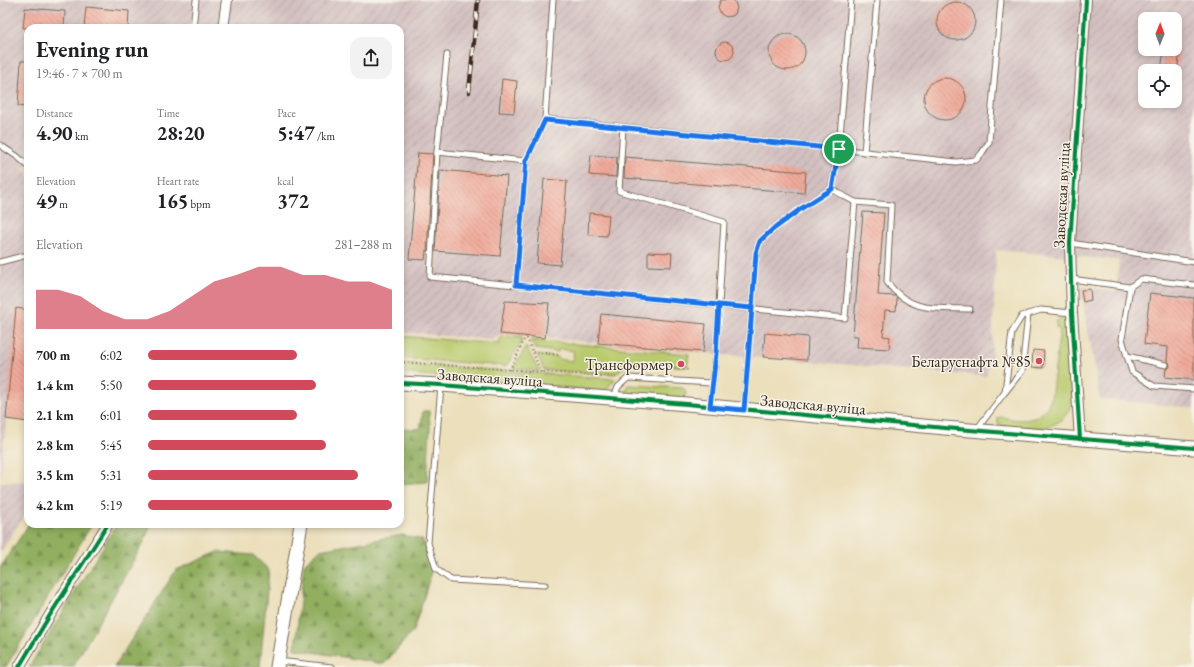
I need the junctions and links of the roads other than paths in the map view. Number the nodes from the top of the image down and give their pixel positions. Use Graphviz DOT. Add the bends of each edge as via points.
graph roads {
  1 [pos="196,0"];
  2 [pos="227,0"];
  3 [pos="553,0"];
  4 [pos="852,0"];
  5 [pos="877,0"];
  6 [pos="1001,0"];
  7 [pos="1086,0"];
  8 [pos="193,24"];
  9 [pos="224,24"];
  10 [pos="447,55"];
  11 [pos="545,120"];
  12 [pos="623,127"];
  13 [pos="0,145"];
  14 [pos="839,149"];
  15 [pos="437,152"];
  16 [pos="864,152"];
  17 [pos="526,161"];
  18 [pos="24,162"];
  19 [pos="832,189"];
  20 [pos="855,202"];
  21 [pos="1070,243"];
  22 [pos="23,256"];
  23 [pos="0,262"];
  24 [pos="1194,262"];
  25 [pos="1071,279"];
  26 [pos="516,285"];
  27 [pos="1194,285"];
  28 [pos="1130,287"];
  29 [pos="719,305"];
  30 [pos="752,308"];
  31 [pos="970,309"];
  32 [pos="1072,313"];
  33 [pos="1028,314"];
  34 [pos="1127,356"];
  35 [pos="1166,365"];
  36 [pos="404,383"];
  37 [pos="712,383"];
  38 [pos="441,385"];
  39 [pos="1194,389"];
  40 [pos="1005,392"];
  41 [pos="614,399"];
  42 [pos="710,407"];
  43 [pos="744,410"];
  44 [pos="977,430"];
  45 [pos="1080,439"];
  46 [pos="1194,448"];
  47 [pos="105,528"];
  48 [pos="300,528"];
  49 [pos="545,585"];
  50 [pos="277,664"];
  51 [pos="19,667"];
  52 [pos="332,667"];
  1 -- 8 [label="lane"];
  2 -- 9 [label="street"];
  3 -- 11 [label="lane"];
  4 -- 14 [label="lane"];
  5 -- 16 [label="lane"];
  6 -- 16 [label="lane" via="989,142 976,160 956,162"];
  7 -- 21 [label="street, Заводская вуліца"];
  10 -- 15 [label="lane"];
  11 -- 12 [label="lane"];
  11 -- 17 [label="lane"];
  12 -- 14 [label="lane"];
  12 -- 29 [label="lane" via="619,191 724,222"];
  13 -- 18 [label="lane"];
  14 -- 16 [label="lane"];
  14 -- 19 [label="lane"];
  15 -- 17 [label="lane"];
  15 -- 26 [label="lane" via="430,277"];
  17 -- 26 [label="lane"];
  19 -- 20 [label="lane"];
  19 -- 30 [label="lane" via="802,208 760,241 756,253"];
  20 -- 30 [label="lane" via="845,318"];
  20 -- 31 [label="lane" via="892,205 887,282 893,291 918,306"];
  21 -- 24 [label="lane"];
  21 -- 25 [label="street, Заводская вуліца"];
  22 -- 23 [label="lane"];
  25 -- 28 [label="lane"];
  25 -- 32 [label="street, Заводская вуліца"];
  26 -- 29 [label="lane"];
  27 -- 28 [label="lane" via="1141,279"];
  28 -- 34 [label="lane" via="1122,339"];
  29 -- 30 [label="lane"];
  29 -- 37 [label="lane"];
  30 -- 43 [label="lane"];
  32 -- 33 [label="lane" via="1041,310"];
  32 -- 45 [label="street, Заводская вуліца"];
  33 -- 40 [label="lane" via="1022,371"];
  33 -- 40 [label="lane" via="1022,316 1012,332"];
  34 -- 35 [label="lane"];
  34 -- 39 [label="lane" via="1132,372 1154,386"];
  36 -- 38 [label="street, Заводская вуліца"];
  37 -- 41 [label="lane" via="628,378 618,387"];
  37 -- 42 [label="lane"];
  38 -- 41 [label="street, Заводская вуліца"];
  38 -- 49 [label="lane" via="428,543 436,569 452,580"];
  40 -- 44 [label="lane"];
  41 -- 42 [label="street, Заводская вуліца"];
  42 -- 43 [label="street, Заводская вуліца"];
  43 -- 44 [label="street, Заводская вуліца"];
  44 -- 45 [label="street, Заводская вуліца"];
  45 -- 46 [label="street, Заводская вуліца"];
  47 -- 51 [label="street"];
  48 -- 50 [label="street"];
  50 -- 52 [label="lane"];
}
